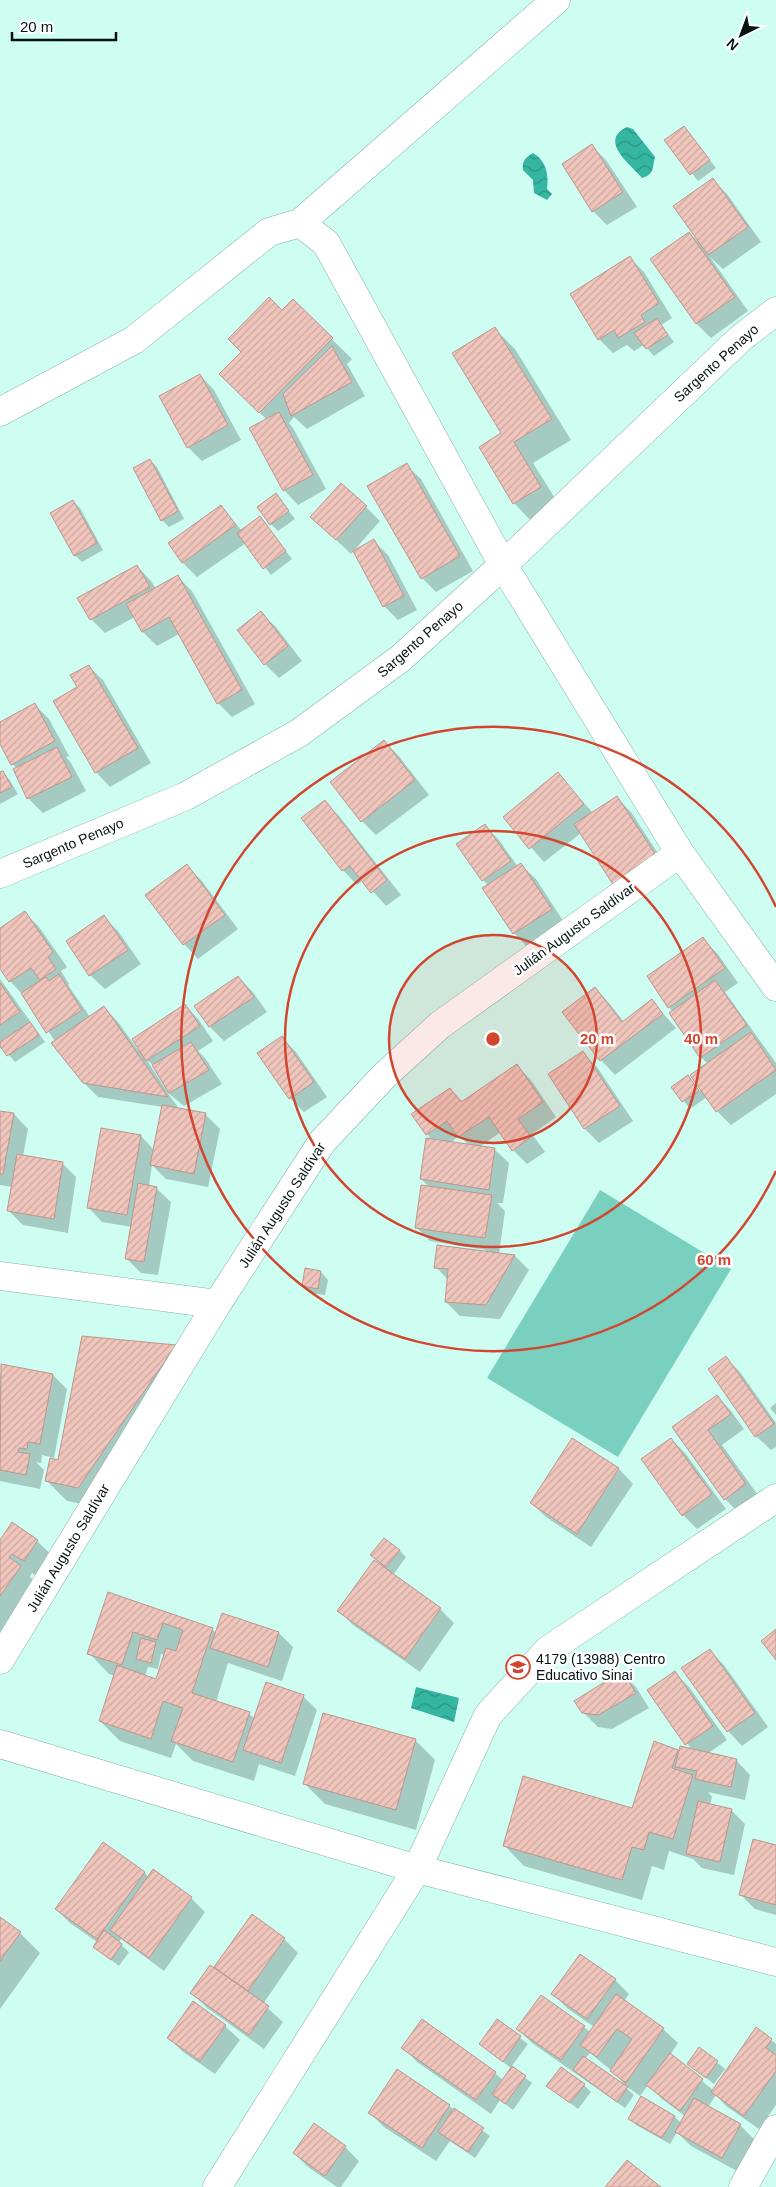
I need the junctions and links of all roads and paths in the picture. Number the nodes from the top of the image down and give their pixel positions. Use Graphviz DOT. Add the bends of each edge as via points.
graph roads {
  1 [pos="556,0"];
  2 [pos="300,223"];
  3 [pos="776,311"];
  4 [pos="0,412"];
  5 [pos="504,565"];
  6 [pos="680,853"];
  7 [pos="0,874"];
  8 [pos="776,987"];
  9 [pos="0,1276"];
  10 [pos="217,1304"];
  11 [pos="776,1498"];
  12 [pos="0,1660"];
  13 [pos="0,1744"];
  14 [pos="417,1869"];
  15 [pos="776,1962"];
  16 [pos="776,2129"];
  17 [pos="217,2187"];
  18 [pos="743,2187"];
  1 -- 2 [label="street"];
  2 -- 4 [label="street" via="269,232 134,340"];
  2 -- 5 [label="street" via="326,243"];
  3 -- 5 [label="street, Sargento Penayo" via="741,338"];
  5 -- 6 [label="street"];
  5 -- 7 [label="street, Sargento Penayo" via="401,658 299,733 186,796"];
  6 -- 8 [label="street"];
  6 -- 10 [label="street, Julián Augusto Saldívar" via="440,1025 384,1076 322,1142"];
  9 -- 10 [label="street"];
  10 -- 12 [label="street, Julián Augusto Saldívar"];
  11 -- 14 [label="street" via="548,1650 488,1715"];
  13 -- 14 [label="street"];
  14 -- 15 [label="street"];
  14 -- 17 [label="street"];
  16 -- 18 [label="street"];
}
